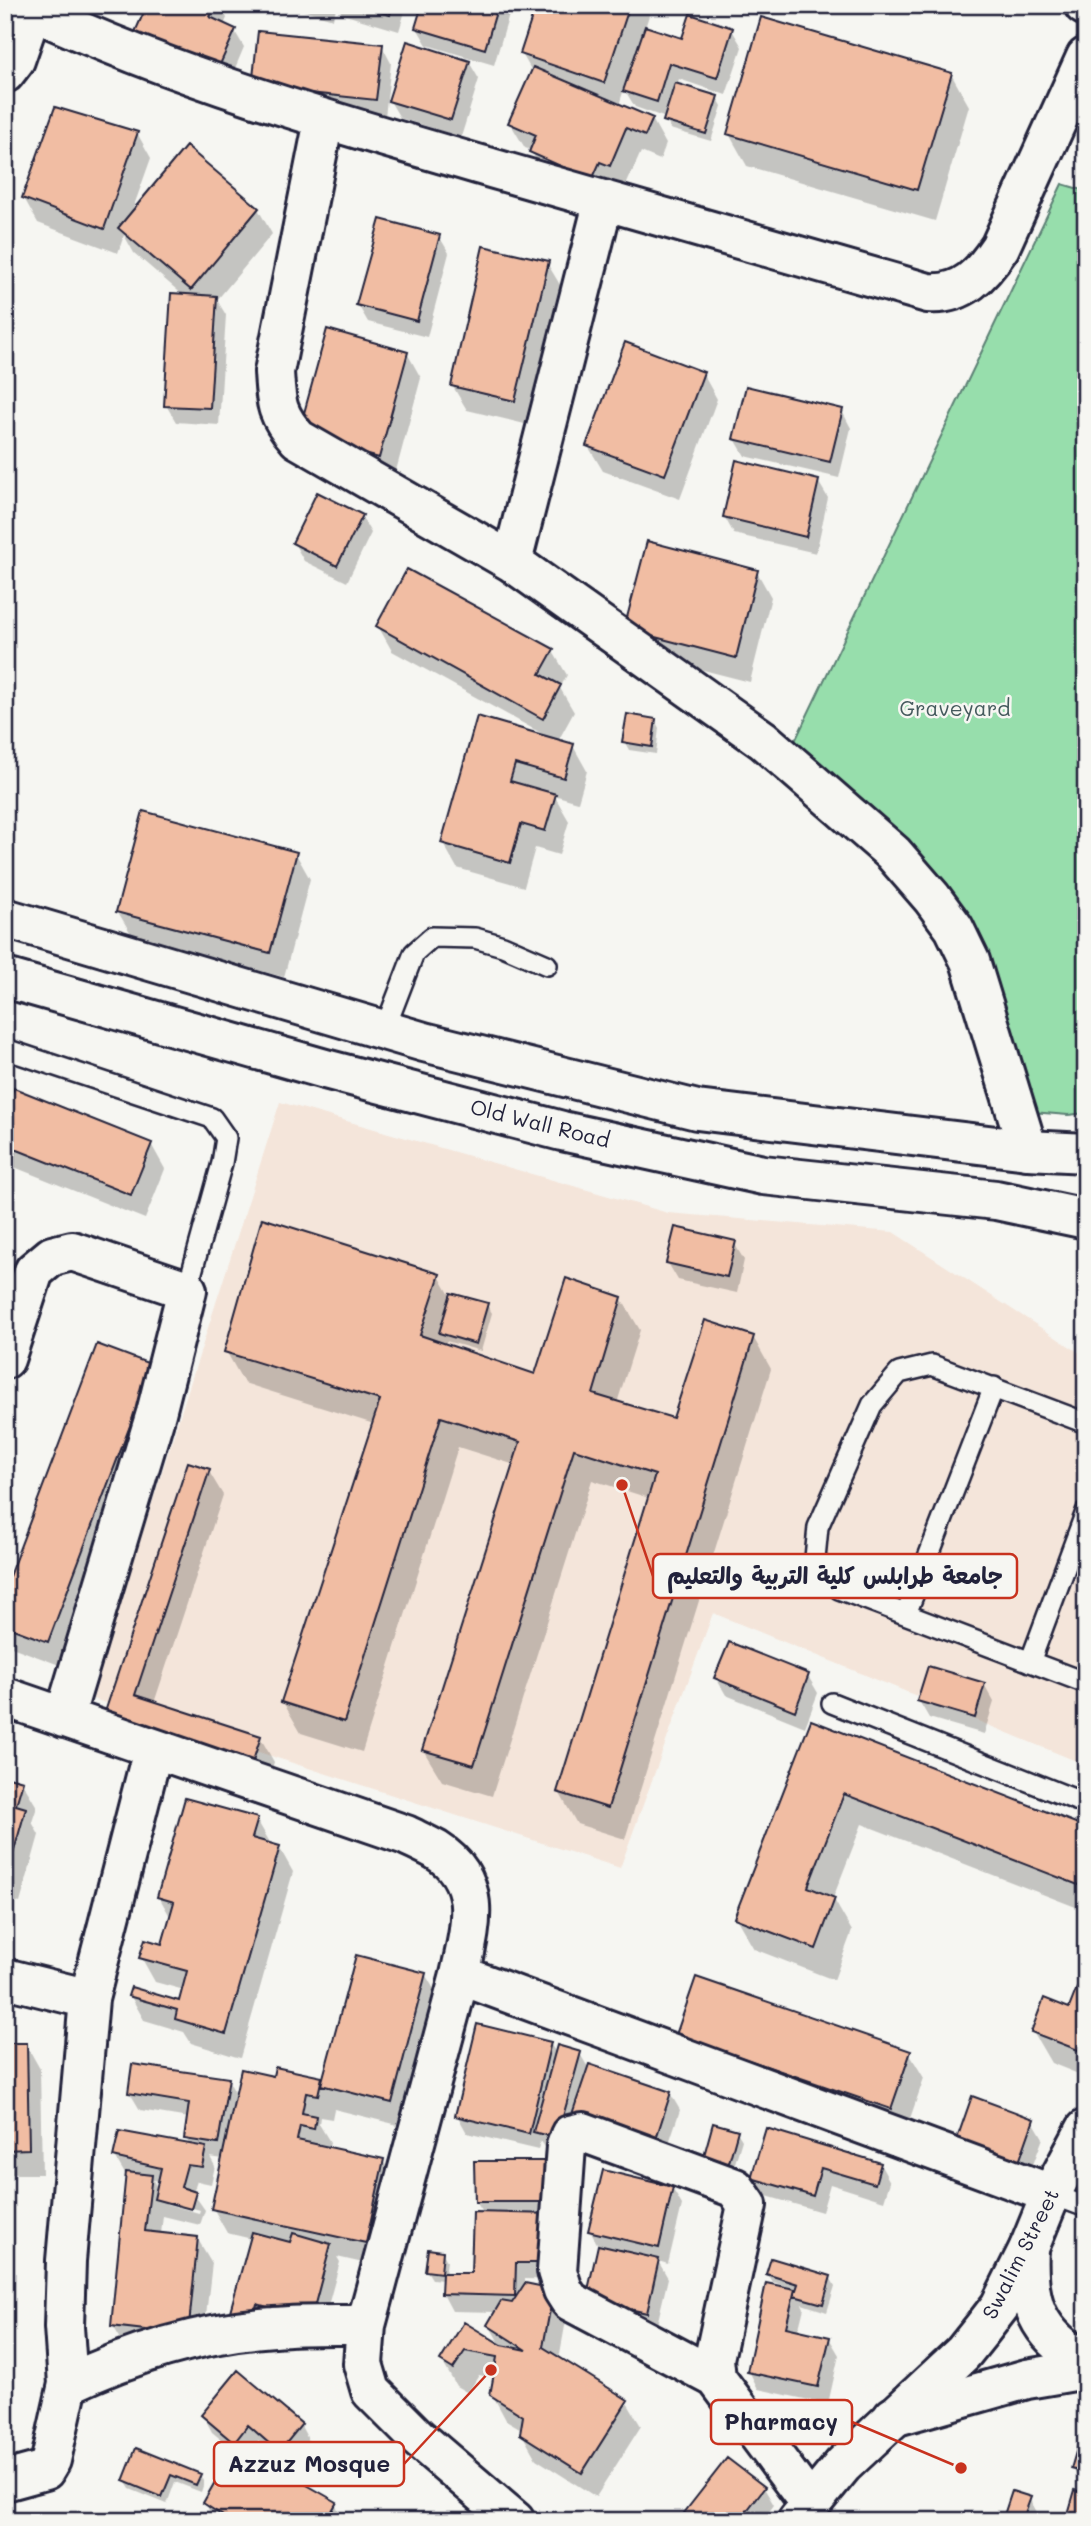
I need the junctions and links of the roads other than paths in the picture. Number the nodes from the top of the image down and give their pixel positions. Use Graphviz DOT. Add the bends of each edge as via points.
graph roads {
  1 [pos="33,8"];
  2 [pos="1086,57"];
  3 [pos="5,73"];
  4 [pos="324,120"];
  5 [pos="604,201"];
  6 [pos="512,562"];
  7 [pos="5,918"];
  8 [pos="547,965"];
  9 [pos="5,978"];
  10 [pos="384,1031"];
  11 [pos="5,1049"];
  12 [pos="1028,1150"];
  13 [pos="1086,1153"];
  14 [pos="1086,1219"];
  15 [pos="187,1290"];
  16 [pos="5,1360"];
  17 [pos="995,1387"];
  18 [pos="1086,1423"];
  19 [pos="1086,1512"];
  20 [pos="906,1614"];
  21 [pos="1030,1662"];
  22 [pos="1086,1683"];
  23 [pos="5,1697"];
  24 [pos="832,1703"];
  25 [pos="64,1718"];
  26 [pos="153,1749"];
  27 [pos="1086,1804"];
  28 [pos="460,1975"];
  29 [pos="5,1978"];
  30 [pos="89,1999"];
  31 [pos="1086,2129"];
  32 [pos="1068,2200"];
  33 [pos="1029,2248"];
  34 [pos="366,2325"];
  35 [pos="1086,2362"];
  36 [pos="1086,2369"];
  37 [pos="716,2378"];
  38 [pos="68,2384"];
  39 [pos="893,2417"];
  40 [pos="5,2481"];
  41 [pos="804,2512"];
  42 [pos="514,2521"];
  1 -- 3 [label="street" via="15,60"];
  1 -- 4 [label="street" via="163,65"];
  2 -- 5 [label="street" via="1000,247 970,284 951,291 928,293"];
  4 -- 5 [label="street"];
  4 -- 6 [label="street" via="274,372 276,405 298,439"];
  5 -- 6 [label="street"];
  6 -- 12 [label="street" via="763,740 893,853 954,928 970,961"];
  7 -- 10 [label="street"];
  8 -- 10 [label="lane" via="475,937 432,937 414,953"];
  9 -- 14 [label="street, Old Wall Road" via="562,1131 763,1175 996,1200"];
  10 -- 12 [label="street" via="697,1110"];
  11 -- 15 [label="lane" via="212,1118 226,1138"];
  12 -- 13 [label="street"];
  15 -- 16 [label="street" via="72,1251 52,1256 34,1271"];
  15 -- 25 [label="street" via="156,1413"];
  17 -- 18 [label="lane"];
  17 -- 20 [label="lane"];
  17 -- 20 [label="lane" via="932,1365 899,1373 872,1405 818,1527 815,1558 839,1589"];
  19 -- 21 [label="lane"];
  20 -- 21 [label="lane"];
  21 -- 22 [label="lane"];
  23 -- 25 [label="street"];
  24 -- 27 [label="lane"];
  25 -- 26 [label="street"];
  26 -- 28 [label="street" via="406,1835 437,1851 457,1869 471,1903"];
  26 -- 30 [label="street"];
  28 -- 32 [label="street"];
  28 -- 34 [label="street"];
  29 -- 30 [label="street"];
  30 -- 38 [label="street" via="66,2260"];
  31 -- 32 [label="street, Swalim Street"];
  32 -- 33 [label="street, Swalim Street"];
  33 -- 35 [label="street" via="1027,2280 1035,2310 1062,2348"];
  33 -- 39 [label="street, Swalim Street" via="1000,2306 963,2353"];
  34 -- 38 [label="street" via="273,2327 166,2345"];
  34 -- 42 [label="street" via="363,2364 371,2391"];
  36 -- 39 [label="street" via="1027,2379"];
  37 -- 37 [label="street" via="713,2359 747,2205 742,2195 735,2188 583,2132 570,2136 557,2271 563,2290 570,2301"];
  37 -- 41 [label="street"];
  38 -- 40 [label="street" via="45,2470"];
  39 -- 41 [label="street, Swalim Street" via="843,2465"];
}
